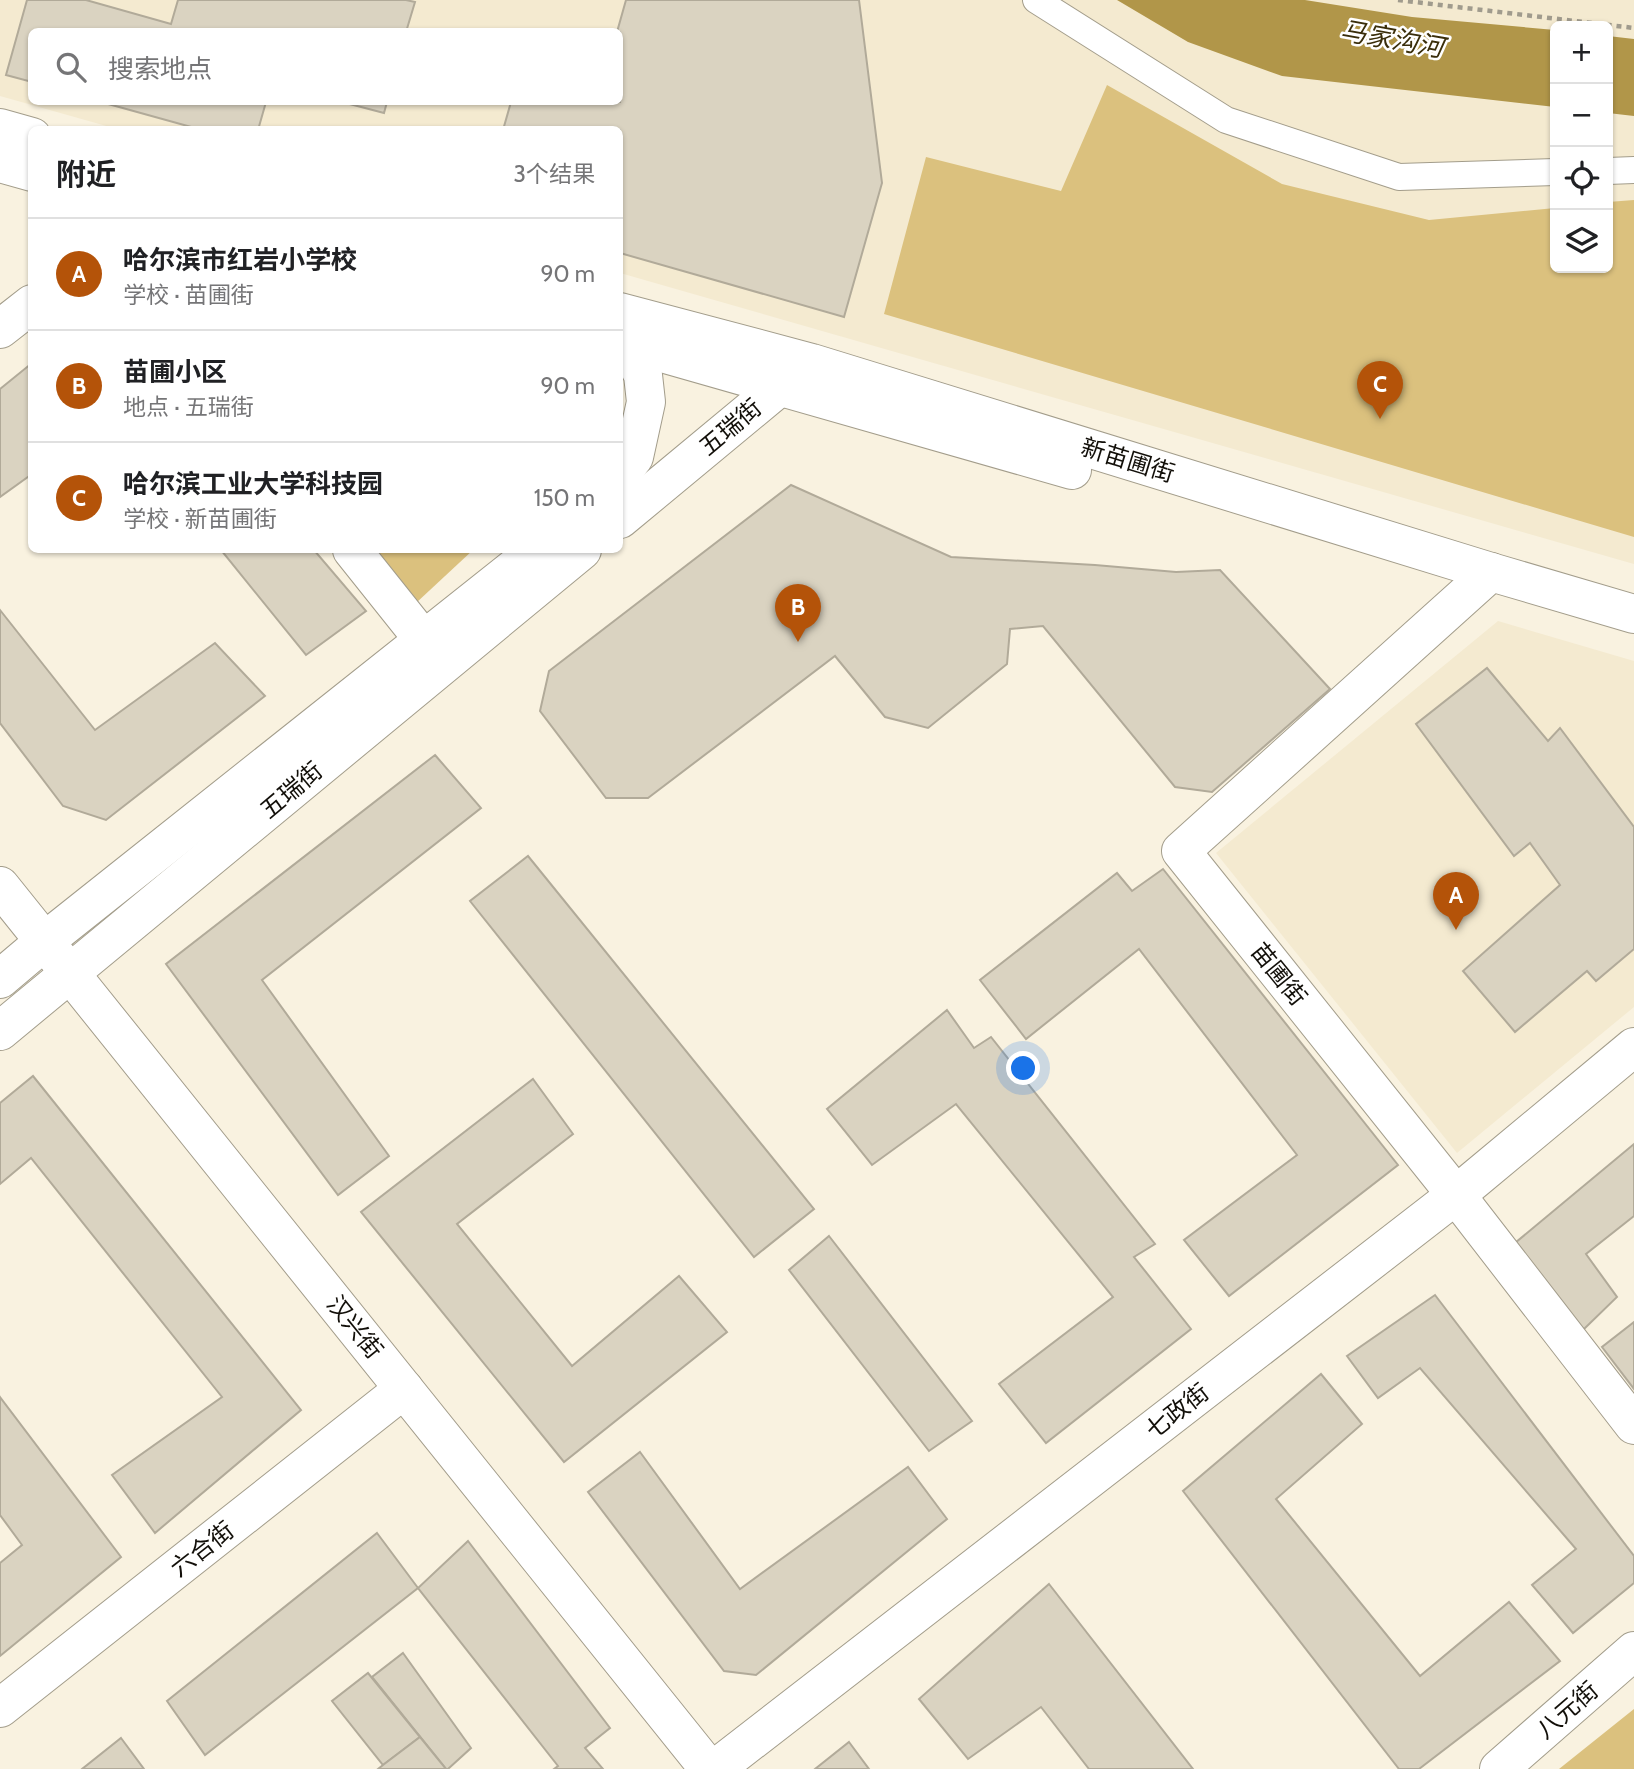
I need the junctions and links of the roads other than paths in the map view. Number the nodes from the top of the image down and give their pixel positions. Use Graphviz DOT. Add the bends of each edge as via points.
graph roads {
  1 [pos="1036,0"];
  2 [pos="0,128"];
  3 [pos="28,136"];
  4 [pos="0,163"];
  5 [pos="1634,170"];
  6 [pos="28,171"];
  7 [pos="1613,171"];
  8 [pos="1550,172"];
  9 [pos="28,307"];
  10 [pos="0,329"];
  11 [pos="623,332"];
  12 [pos="623,332"];
  13 [pos="623,334"];
  14 [pos="809,362"];
  15 [pos="780,386"];
  16 [pos="623,471"];
  17 [pos="623,517"];
  18 [pos="354,553"];
  19 [pos="533,553"];
  20 [pos="578,553"];
  21 [pos="1483,579"];
  22 [pos="1634,614"];
  23 [pos="1634,631"];
  24 [pos="424,639"];
  25 [pos="0,886"];
  26 [pos="45,941"];
  27 [pos="70,973"];
  28 [pos="0,979"];
  29 [pos="0,1031"];
  30 [pos="1634,1047"];
  31 [pos="1456,1195"];
  32 [pos="404,1389"];
  33 [pos="1634,1426"];
  34 [pos="1634,1651"];
  35 [pos="0,1708"];
  36 [pos="709,1769"];
  37 [pos="715,1769"];
  38 [pos="1499,1769"];
  1 -- 8 [label="street" via="1226,120 1399,177"];
  2 -- 3 [label="street"];
  4 -- 6 [label="street"];
  5 -- 7 [label="street"];
  9 -- 10 [label="street"];
  11 -- 14 [label="street, 新苗圃街"];
  12 -- 15 [label="street, 新苗圃街"];
  13 -- 16 [label="street" via="643,375 646,402 634,457"];
  14 -- 15 [label="street, 五瑞街"];
  14 -- 21 [label="street, 新苗圃街"];
  15 -- 17 [label="street, 五瑞街"];
  15 -- 21 [label="street, 新苗圃街"];
  18 -- 24 [label="street"];
  19 -- 24 [label="street, 五瑞街"];
  20 -- 27 [label="street, 五瑞街"];
  21 -- 22 [label="street, 新苗圃街"];
  21 -- 23 [label="street, 新苗圃街"];
  21 -- 31 [label="street, 苗圃街" via="1181,851"];
  24 -- 26 [label="street, 五瑞街"];
  25 -- 26 [label="street, 汉兴街"];
  26 -- 27 [label="street, 汉兴街"];
  26 -- 28 [label="street, 五瑞街"];
  27 -- 29 [label="street, 五瑞街"];
  27 -- 32 [label="street, 汉兴街"];
  30 -- 31 [label="street, 七政街"];
  31 -- 33 [label="street, 苗圃街"];
  31 -- 37 [label="street, 七政街"];
  32 -- 35 [label="street, 六合街"];
  32 -- 36 [label="street, 汉兴街"];
  34 -- 38 [label="street, 八元街"];
}
